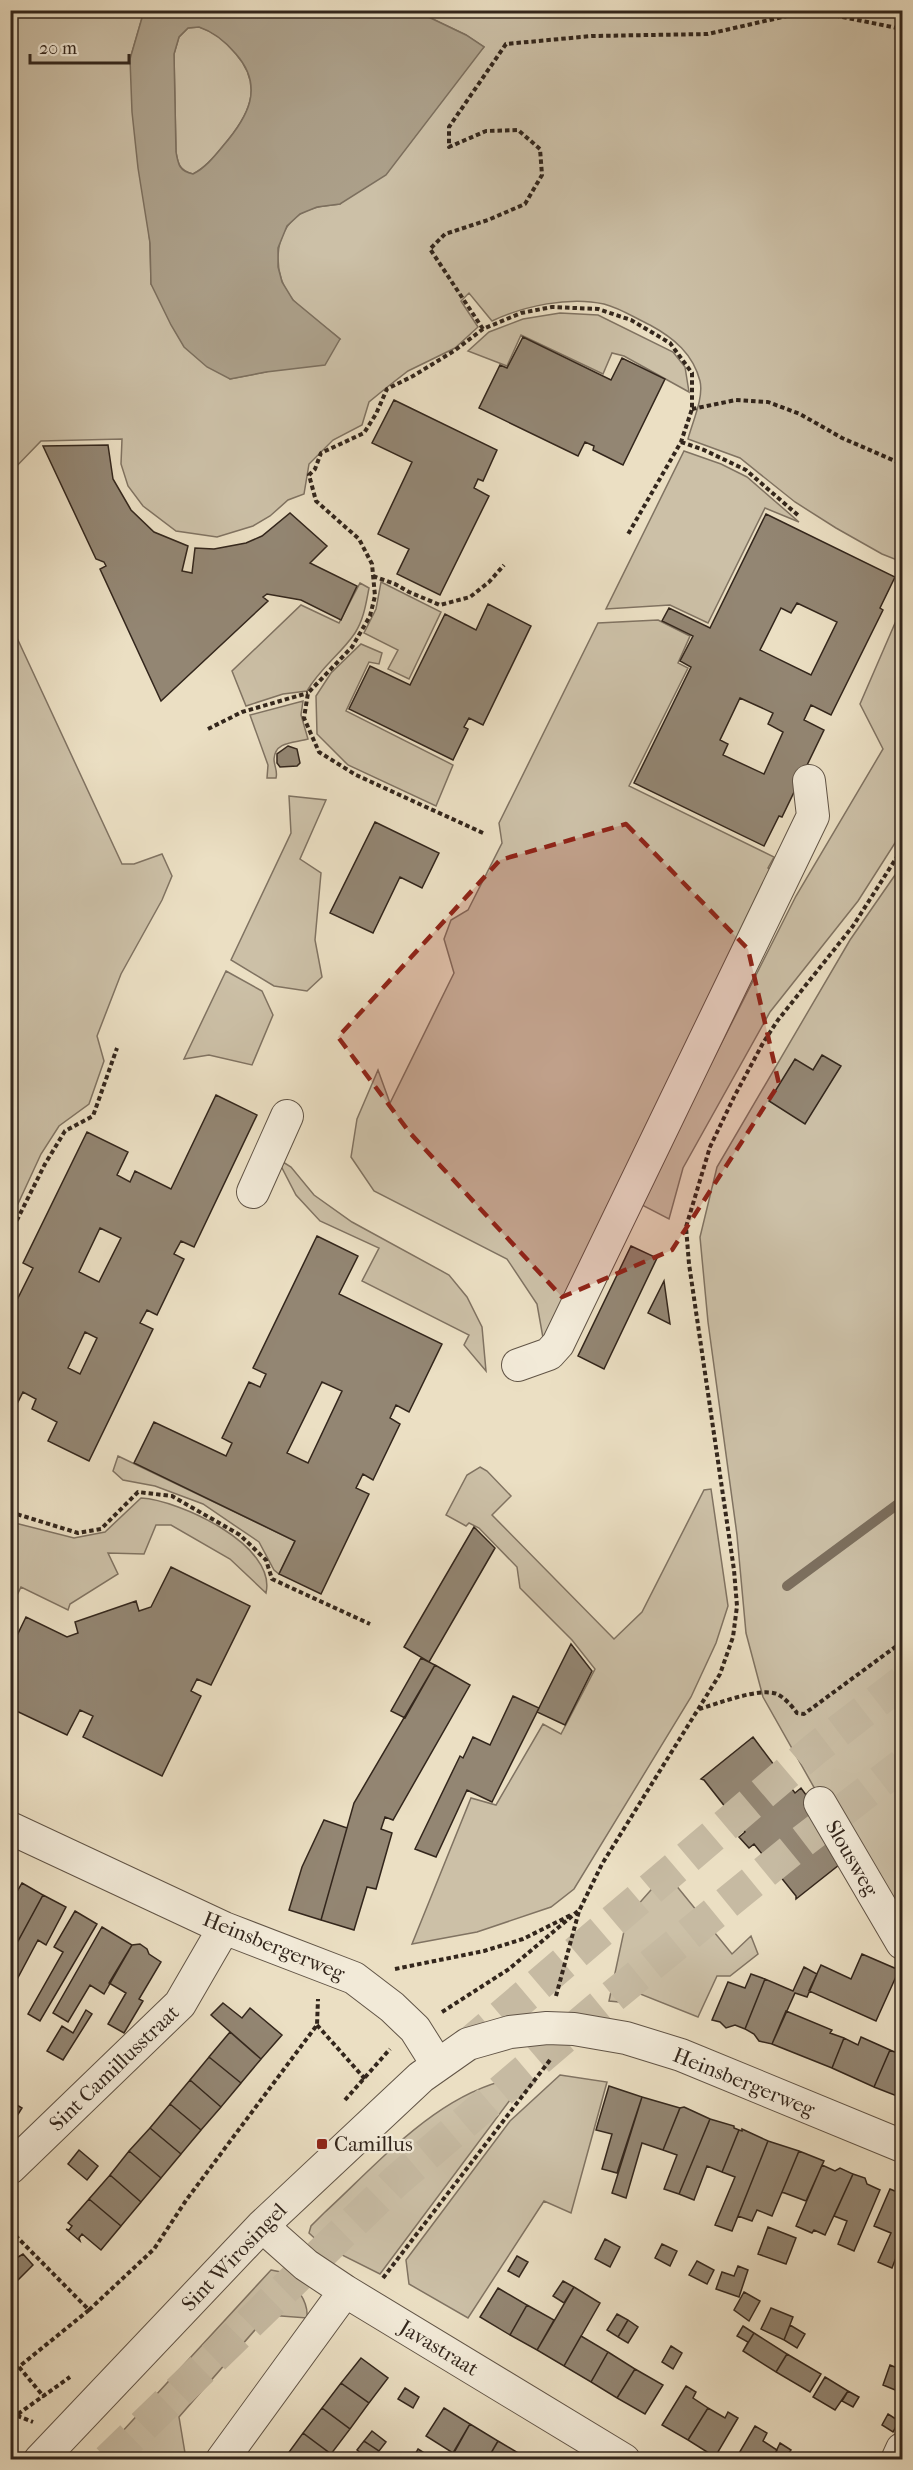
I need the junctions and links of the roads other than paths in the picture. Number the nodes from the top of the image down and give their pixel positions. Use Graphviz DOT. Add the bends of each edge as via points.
graph roads {
  1 [pos="809,781"];
  2 [pos="287,1116"];
  3 [pos="253,1192"];
  4 [pos="518,1365"];
  5 [pos="820,1803"];
  6 [pos="10,1828"];
  7 [pos="224,1928"];
  8 [pos="903,1943"];
  9 [pos="438,2064"];
  10 [pos="903,2146"];
  11 [pos="10,2168"];
  12 [pos="262,2226"];
  13 [pos="355,2297"];
  14 [pos="903,2449"];
  15 [pos="40,2460"];
  16 [pos="222,2460"];
  17 [pos="624,2460"];
  18 [pos="897,2460"];
  1 -- 4 [label="street" via="813,816 558,1344 549,1354"];
  2 -- 3 [label="street"];
  5 -- 8 [label="street, Slousweg"];
  6 -- 7 [label="street, Heinsbergerweg"];
  7 -- 9 [label="street, Heinsbergerweg" via="341,1972 392,2007 415,2029"];
  7 -- 11 [label="street, Sint Camillusstraat" via="180,2004"];
  9 -- 10 [label="street, Heinsbergerweg" via="468,2044 510,2032 560,2029 626,2038 681,2055"];
  9 -- 12 [label="street, Sint Wirosingel"];
  12 -- 13 [label="street, Javastraat" via="306,2265"];
  12 -- 15 [label="street, Sint Wirosingel"];
  13 -- 16 [label="street"];
  13 -- 17 [label="street, Javastraat"];
  14 -- 18 [label="street"];
}
